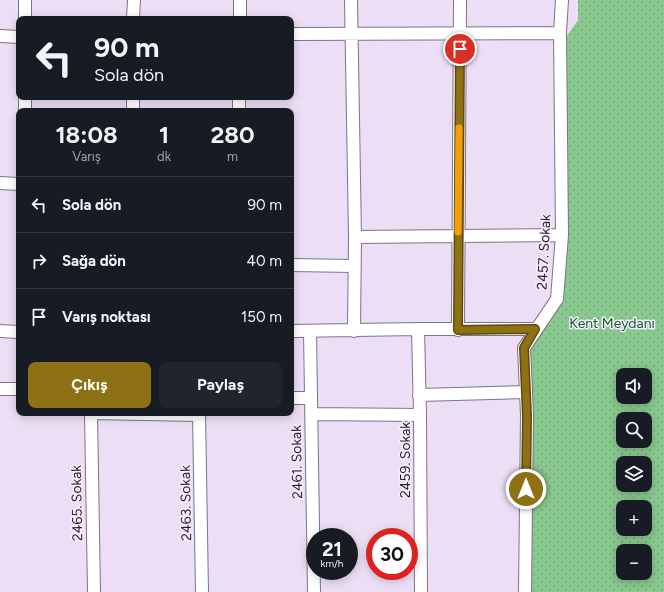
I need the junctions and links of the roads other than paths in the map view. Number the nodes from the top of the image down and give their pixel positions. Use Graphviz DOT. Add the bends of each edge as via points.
graph roads {
  1 [pos="25,0"];
  2 [pos="134,0"];
  3 [pos="240,0"];
  4 [pos="351,0"];
  5 [pos="460,0"];
  6 [pos="562,0"];
  7 [pos="25,16"];
  8 [pos="133,16"];
  9 [pos="240,16"];
  10 [pos="560,32"];
  11 [pos="352,33"];
  12 [pos="294,34"];
  13 [pos="460,34"];
  14 [pos="0,36"];
  15 [pos="16,37"];
  16 [pos="0,183"];
  17 [pos="16,184"];
  18 [pos="562,235"];
  19 [pos="458,236"];
  20 [pos="355,237"];
  21 [pos="294,265"];
  22 [pos="354,266"];
  23 [pos="418,329"];
  24 [pos="535,329"];
  25 [pos="458,330"];
  26 [pos="0,331"];
  27 [pos="310,331"];
  28 [pos="354,331"];
  29 [pos="16,332"];
  30 [pos="294,332"];
  31 [pos="0,389"];
  32 [pos="16,389"];
  33 [pos="526,392"];
  34 [pos="420,395"];
  35 [pos="294,398"];
  36 [pos="311,398"];
  37 [pos="312,414"];
  38 [pos="420,415"];
  39 [pos="91,416"];
  40 [pos="199,416"];
  41 [pos="94,592"];
  42 [pos="202,592"];
  43 [pos="314,592"];
  44 [pos="421,592"];
  45 [pos="525,592"];
  1 -- 7 [label="street"];
  2 -- 8 [label="street"];
  3 -- 9 [label="street"];
  4 -- 11 [label="street"];
  5 -- 13 [label="street"];
  6 -- 10 [label="street, 2457. Sokak"];
  10 -- 13 [label="street"];
  10 -- 18 [label="street, 2457. Sokak"];
  11 -- 12 [label="street"];
  11 -- 13 [label="street"];
  11 -- 20 [label="street"];
  13 -- 19 [label="street"];
  14 -- 15 [label="street"];
  16 -- 17 [label="street"];
  18 -- 19 [label="street"];
  18 -- 24 [label="street, 2457. Sokak" via="557,300"];
  19 -- 20 [label="street"];
  19 -- 25 [label="street"];
  20 -- 22 [label="street"];
  21 -- 22 [label="street"];
  22 -- 28 [label="street"];
  23 -- 25 [label="street"];
  23 -- 28 [label="street"];
  23 -- 34 [label="street, 2459. Sokak"];
  24 -- 25 [label="street"];
  24 -- 33 [label="street, 2457. Sokak" via="524,348"];
  26 -- 29 [label="street"];
  27 -- 28 [label="street"];
  27 -- 30 [label="street"];
  27 -- 36 [label="street, 2461. Sokak"];
  31 -- 32 [label="street"];
  33 -- 34 [label="street"];
  33 -- 45 [label="street, 2457. Sokak"];
  34 -- 38 [label="street, 2459. Sokak"];
  35 -- 36 [label="street"];
  36 -- 37 [label="street, 2461. Sokak"];
  37 -- 38 [label="street"];
  37 -- 43 [label="street, 2461. Sokak"];
  38 -- 44 [label="street, 2459. Sokak"];
  39 -- 41 [label="street, 2465. Sokak"];
  40 -- 42 [label="street, 2463. Sokak"];
}
